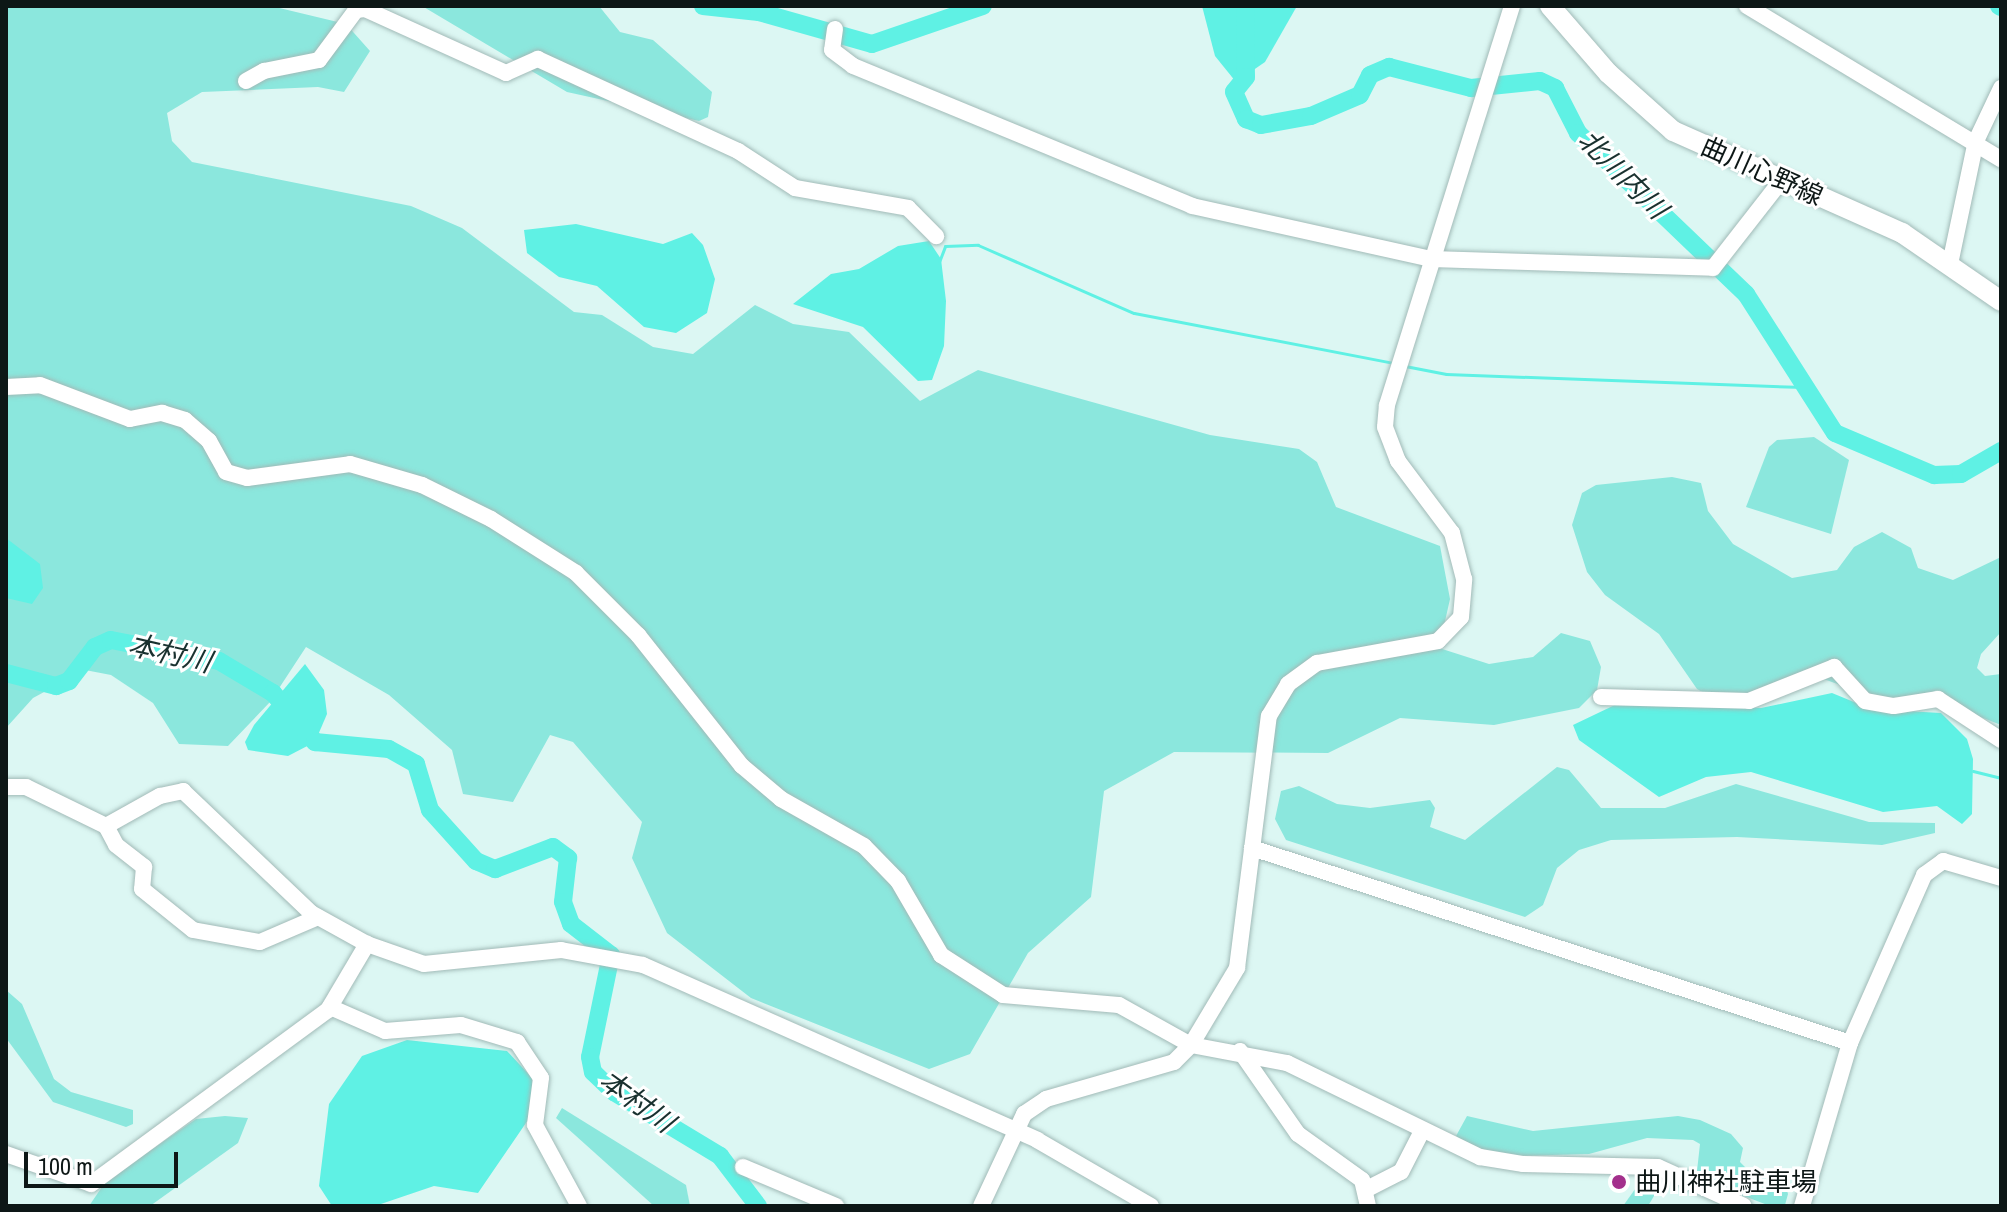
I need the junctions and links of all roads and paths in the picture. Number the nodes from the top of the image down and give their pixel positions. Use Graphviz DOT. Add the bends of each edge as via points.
graph roads {
  1 [pos="1512,6"];
  2 [pos="1550,6"];
  3 [pos="1747,6"];
  4 [pos="356,8"];
  5 [pos="835,29"];
  6 [pos="246,81"];
  7 [pos="2001,88"];
  8 [pos="1976,141"];
  9 [pos="2001,159"];
  10 [pos="1781,181"];
  11 [pos="936,236"];
  12 [pos="1431,259"];
  13 [pos="1950,264"];
  14 [pos="2001,301"];
  15 [pos="6,387"];
  16 [pos="1601,697"];
  17 [pos="2001,740"];
  18 [pos="6,787"];
  19 [pos="106,826"];
  20 [pos="1252,848"];
  21 [pos="2001,878"];
  22 [pos="318,917"];
  23 [pos="367,944"];
  24 [pos="330,1007"];
  25 [pos="1850,1043"];
  26 [pos="1191,1045"];
  27 [pos="1240,1051"];
  28 [pos="1422,1131"];
  29 [pos="1013,1134"];
  30 [pos="6,1154"];
  31 [pos="743,1167"];
  32 [pos="1367,1197"];
  33 [pos="579,1206"];
  34 [pos="836,1206"];
  35 [pos="981,1206"];
  36 [pos="1151,1206"];
  37 [pos="1744,1206"];
  38 [pos="1802,1206"];
  1 -- 12 [label="street"];
  2 -- 10 [label="main road, 曲川心野線" via="1608,73 1673,131"];
  3 -- 8 [label="street"];
  4 -- 6 [label="street" via="319,60 264,71"];
  4 -- 11 [label="street" via="506,73 538,59 738,151 795,188 908,208"];
  5 -- 12 [label="street" via="832,50 853,66 1192,206"];
  7 -- 8 [label="street"];
  8 -- 9 [label="street"];
  8 -- 13 [label="street"];
  10 -- 12 [label="street" via="1713,268"];
  10 -- 13 [label="main road, 曲川心野線" via="1902,233"];
  12 -- 20 [label="street" via="1385,427 1398,461 1452,533 1464,579 1461,617 1438,641 1317,663 1288,684 1269,716"];
  13 -- 14 [label="main road, 曲川心野線"];
  15 -- 26 [label="street" via="40,385 130,419 162,413 185,420 209,441 226,472 247,478 350,464 459,500 576,573 619,613 742,766 781,799 840,830 879,860 906,893 924,933 961,970 1003,995 1119,1005"];
  16 -- 17 [label="street" via="1749,701 1834,667 1865,701 1894,706 1938,699"];
  18 -- 19 [label="street" via="26,787"];
  19 -- 22 [label="street" via="160,796 183,791 204,806 244,855"];
  19 -- 22 [label="street" via="116,845 144,867 142,889 193,930 260,942"];
  20 -- 25 [label="street"];
  20 -- 26 [label="street" via="1237,968"];
  21 -- 25 [label="street" via="1943,861 1924,875"];
  22 -- 23 [label="street"];
  23 -- 24 [label="street"];
  23 -- 29 [label="street" via="424,964 561,950 606,954 877,1066"];
  24 -- 30 [label="street" via="91,1184"];
  24 -- 33 [label="street" via="385,1031 461,1025 517,1042 541,1078 535,1125"];
  25 -- 38 [label="street"];
  26 -- 27 [label="street"];
  26 -- 29 [label="street" via="1154,1072 1046,1099 1024,1114"];
  27 -- 28 [label="street" via="1287,1063"];
  27 -- 32 [label="street" via="1298,1134"];
  28 -- 32 [label="street" via="1401,1172"];
  28 -- 37 [label="street" via="1503,1163 1658,1167"];
  29 -- 35 [label="street"];
  29 -- 36 [label="street" via="1037,1140"];
  31 -- 34 [label="street"];
}
